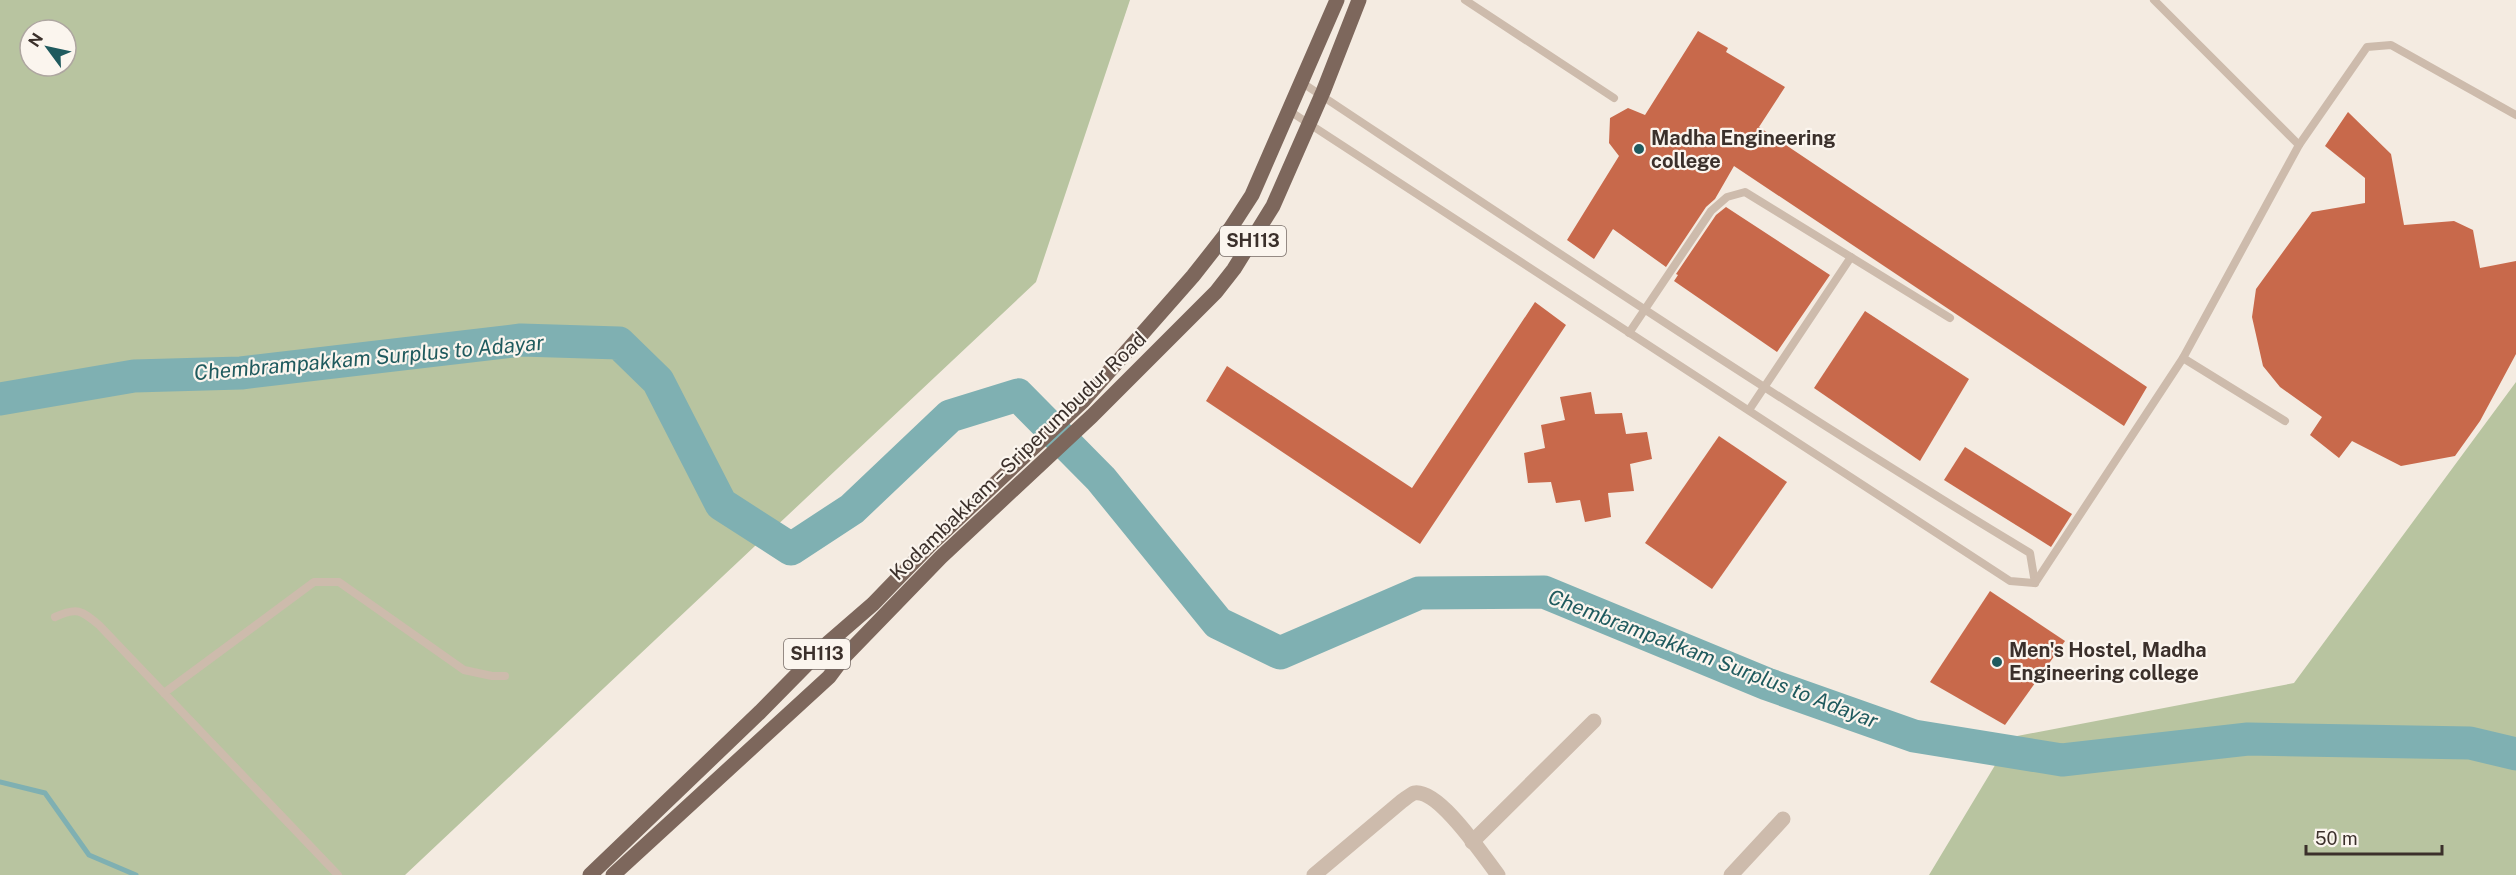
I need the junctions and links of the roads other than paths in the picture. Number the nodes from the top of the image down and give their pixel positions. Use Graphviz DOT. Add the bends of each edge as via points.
graph roads {
  1 [pos="1337,0"];
  2 [pos="1359,0"];
  3 [pos="1465,0"];
  4 [pos="2154,0"];
  5 [pos="1302,82"];
  6 [pos="1322,95"];
  7 [pos="1614,98"];
  8 [pos="1288,110"];
  9 [pos="2516,115"];
  10 [pos="1308,124"];
  11 [pos="2299,145"];
  12 [pos="1851,257"];
  13 [pos="1645,308"];
  14 [pos="1950,318"];
  15 [pos="1629,333"];
  16 [pos="2183,358"];
  17 [pos="1764,386"];
  18 [pos="1749,410"];
  19 [pos="2285,421"];
  20 [pos="2035,583"];
  21 [pos="55,616"];
  22 [pos="505,676"];
  23 [pos="164,693"];
  24 [pos="1594,721"];
  25 [pos="1783,819"];
  26 [pos="1472,842"];
  27 [pos="338,875"];
  28 [pos="590,875"];
  29 [pos="613,875"];
  30 [pos="1314,875"];
  31 [pos="1498,875"];
  32 [pos="1731,875"];
  1 -- 5 [label="main road, Kodambakkam – Sriperumbudur Road / SH113"];
  2 -- 6 [label="main road, Kodambakkam – Sriperumbudur Road / SH113"];
  3 -- 7 [label="lane"];
  4 -- 11 [label="lane"];
  5 -- 6 [label="lane"];
  5 -- 8 [label="main road, Kodambakkam – Sriperumbudur Road / SH113"];
  6 -- 10 [label="main road, Kodambakkam – Sriperumbudur Road / SH113"];
  6 -- 13 [label="lane"];
  8 -- 10 [label="lane"];
  8 -- 28 [label="main road, Kodambakkam – Sriperumbudur Road / SH113" via="1252,195 1230,229 1095,387"];
  9 -- 11 [label="lane" via="2391,45 2367,47"];
  10 -- 15 [label="lane"];
  10 -- 29 [label="main road, Kodambakkam – Sriperumbudur Road / SH113" via="1273,206 1216,292 941,557 828,676"];
  11 -- 16 [label="lane"];
  12 -- 13 [label="lane" via="1745,192 1727,197 1711,211"];
  12 -- 14 [label="lane"];
  12 -- 17 [label="lane"];
  13 -- 15 [label="lane"];
  13 -- 17 [label="lane"];
  15 -- 18 [label="lane"];
  16 -- 19 [label="lane"];
  16 -- 20 [label="lane"];
  17 -- 18 [label="lane"];
  17 -- 20 [label="lane" via="2030,553"];
  18 -- 20 [label="lane" via="2010,581"];
  21 -- 23 [label="lane" via="75,610 85,613"];
  22 -- 23 [label="lane" via="464,670 339,582 327,581 314,582"];
  23 -- 27 [label="lane"];
  24 -- 26 [label="street"];
  25 -- 32 [label="street"];
  26 -- 30 [label="street" via="1444,807 1428,795 1414,793"];
  26 -- 31 [label="street"];
}
